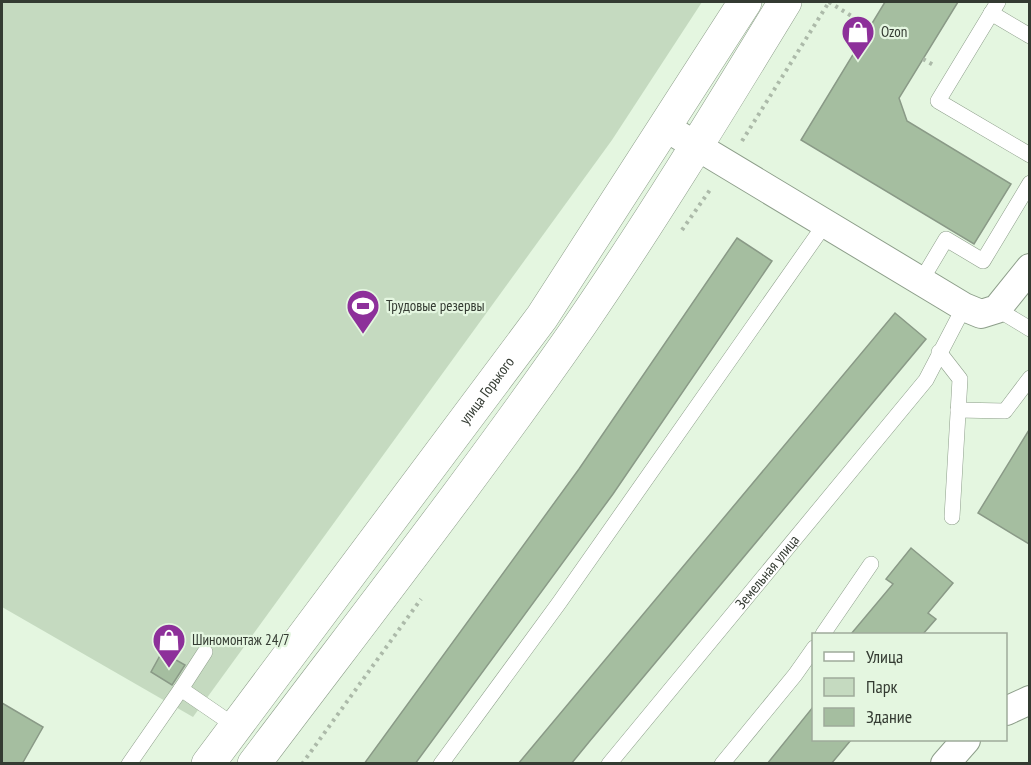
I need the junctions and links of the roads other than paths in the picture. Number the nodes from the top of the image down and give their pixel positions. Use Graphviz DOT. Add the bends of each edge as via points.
graph roads {
  1 [pos="745,2"];
  2 [pos="785,2"];
  3 [pos="994,7"];
  4 [pos="1029,36"];
  5 [pos="665,127"];
  6 [pos="696,145"];
  7 [pos="1029,155"];
  8 [pos="1029,183"];
  9 [pos="825,224"];
  10 [pos="1029,268"];
  11 [pos="921,281"];
  12 [pos="964,307"];
  13 [pos="997,309"];
  14 [pos="1029,329"];
  15 [pos="939,352"];
  16 [pos="1029,378"];
  17 [pos="958,410"];
  18 [pos="952,517"];
  19 [pos="871,564"];
  20 [pos="824,633"];
  21 [pos="812,650"];
  22 [pos="205,652"];
  23 [pos="181,689"];
  24 [pos="1029,700"];
  25 [pos="1007,710"];
  26 [pos="235,726"];
  27 [pos="965,741"];
  28 [pos="129,764"];
  29 [pos="208,764"];
  30 [pos="254,764"];
  31 [pos="441,764"];
  32 [pos="609,764"];
  33 [pos="722,764"];
  34 [pos="945,764"];
  1 -- 5 [label="main road, улица Горького"];
  2 -- 6 [label="main road"];
  3 -- 4 [label="lane"];
  3 -- 7 [label="lane" via="938,101"];
  5 -- 6 [label="street"];
  5 -- 26 [label="main road, улица Горького" via="542,316"];
  6 -- 9 [label="street"];
  6 -- 30 [label="main road" via="580,324 476,470"];
  8 -- 11 [label="lane" via="983,261 945,239"];
  9 -- 11 [label="street"];
  9 -- 31 [label="lane"];
  10 -- 13 [label="street"];
  11 -- 12 [label="street"];
  12 -- 13 [label="street" via="981,314"];
  12 -- 15 [label="lane, Земельная улица"];
  13 -- 14 [label="lane"];
  15 -- 17 [label="lane" via="960,380"];
  15 -- 32 [label="lane, Земельная улица" via="926,380"];
  16 -- 17 [label="lane" via="1005,411"];
  17 -- 18 [label="lane"];
  19 -- 20 [label="lane"];
  21 -- 33 [label="lane"];
  22 -- 23 [label="lane"];
  23 -- 26 [label="lane"];
  23 -- 28 [label="lane"];
  24 -- 25 [label="street"];
  26 -- 29 [label="main road, улица Горького"];
  27 -- 34 [label="street"];
}
